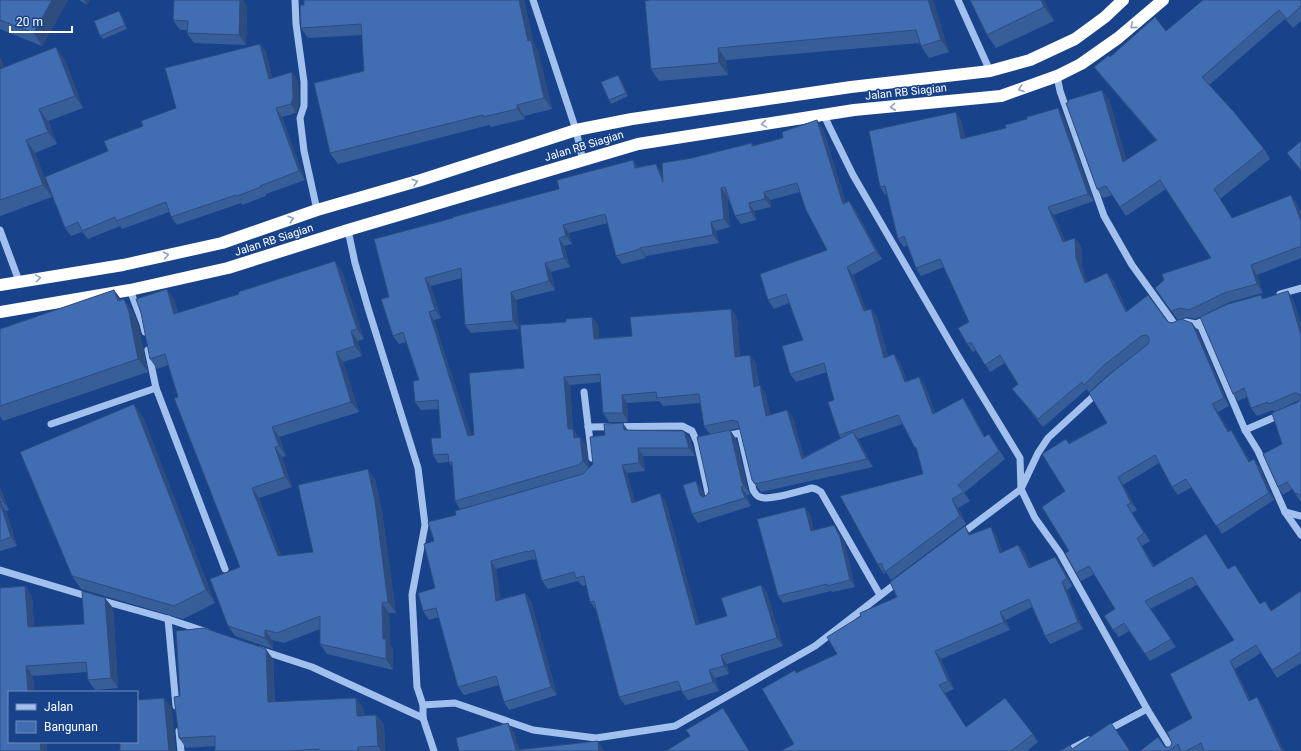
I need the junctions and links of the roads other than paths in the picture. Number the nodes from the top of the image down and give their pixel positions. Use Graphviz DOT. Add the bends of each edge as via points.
graph roads {
  1 [pos="295,0"];
  2 [pos="533,0"];
  3 [pos="958,0"];
  4 [pos="1123,0"];
  5 [pos="1163,0"];
  6 [pos="990,71"];
  7 [pos="1057,76"];
  8 [pos="824,115"];
  9 [pos="576,130"];
  10 [pos="583,160"];
  11 [pos="317,210"];
  12 [pos="0,230"];
  13 [pos="348,230"];
  14 [pos="19,281"];
  15 [pos="0,285"];
  16 [pos="1301,288"];
  17 [pos="130,290"];
  18 [pos="1270,296"];
  19 [pos="0,312"];
  20 [pos="1215,316"];
  21 [pos="1196,324"];
  22 [pos="156,388"];
  23 [pos="1101,389"];
  24 [pos="584,392"];
  25 [pos="1287,412"];
  26 [pos="51,424"];
  27 [pos="588,427"];
  28 [pos="1245,430"];
  29 [pos="719,438"];
  30 [pos="593,463"];
  31 [pos="1021,488"];
  32 [pos="710,501"];
  33 [pos="1285,512"];
  34 [pos="1301,516"];
  35 [pos="1301,535"];
  36 [pos="954,539"];
  37 [pos="225,569"];
  38 [pos="0,570"];
  39 [pos="905,576"];
  40 [pos="880,595"];
  41 [pos="168,619"];
  42 [pos="211,633"];
  43 [pos="255,648"];
  44 [pos="423,705"];
  45 [pos="1147,709"];
  46 [pos="423,718"];
  47 [pos="181,751"];
  48 [pos="434,751"];
  49 [pos="1067,751"];
  50 [pos="1173,751"];
  1 -- 11 [label="street" via="304,82 304,106 300,118 304,151"];
  2 -- 9 [label="street"];
  3 -- 6 [label="street"];
  4 -- 6 [label="highway, Jalan RB Siagian" via="1075,40 1030,60"];
  5 -- 7 [label="highway, Jalan RB Siagian, one-way" via="1118,38 1081,64"];
  6 -- 9 [label="highway, Jalan RB Siagian" via="851,87 632,119"];
  7 -- 8 [label="highway, Jalan RB Siagian, one-way" via="1001,96"];
  7 -- 21 [label="street" via="1104,216 1132,265 1176,326 1186,322"];
  8 -- 10 [label="highway, Jalan RB Siagian, one-way" via="638,144"];
  8 -- 31 [label="street" via="853,175 1020,458"];
  9 -- 10 [label="street"];
  11 -- 9 [label="highway, Jalan RB Siagian, one-way" via="421,180"];
  10 -- 13 [label="highway, Jalan RB Siagian"];
  14 -- 11 [label="highway, Jalan RB Siagian, one-way" via="123,265 222,243"];
  12 -- 14 [label="street"];
  13 -- 17 [label="highway, Jalan RB Siagian" via="228,268"];
  13 -- 44 [label="street" via="368,308 418,468 428,524 412,595 417,686"];
  14 -- 15 [label="highway, Jalan RB Siagian"];
  16 -- 18 [label="street"];
  17 -- 19 [label="highway, Jalan RB Siagian"];
  17 -- 22 [label="street" via="143,324"];
  20 -- 21 [label="street"];
  21 -- 28 [label="street" via="1201,327"];
  22 -- 26 [label="street"];
  22 -- 37 [label="street"];
  23 -- 31 [label="street" via="1048,438"];
  24 -- 27 [label="street"];
  25 -- 28 [label="street"];
  27 -- 30 [label="street"];
  27 -- 32 [label="street" via="682,426 692,431 701,441"];
  28 -- 33 [label="street" via="1258,451"];
  29 -- 40 [label="street" via="740,434 753,490 761,498 812,488 821,492"];
  31 -- 36 [label="street"];
  31 -- 45 [label="street" via="1035,518 1060,553"];
  33 -- 34 [label="street"];
  33 -- 35 [label="street"];
  38 -- 41 [label="street"];
  39 -- 40 [label="street"];
  40 -- 44 [label="street" via="815,646 675,726 596,738 533,730 455,704"];
  41 -- 42 [label="street"];
  41 -- 47 [label="street"];
  43 -- 46 [label="street" via="312,667"];
  44 -- 46 [label="street"];
  45 -- 49 [label="street"];
  45 -- 50 [label="street"];
  46 -- 48 [label="street"];
}
